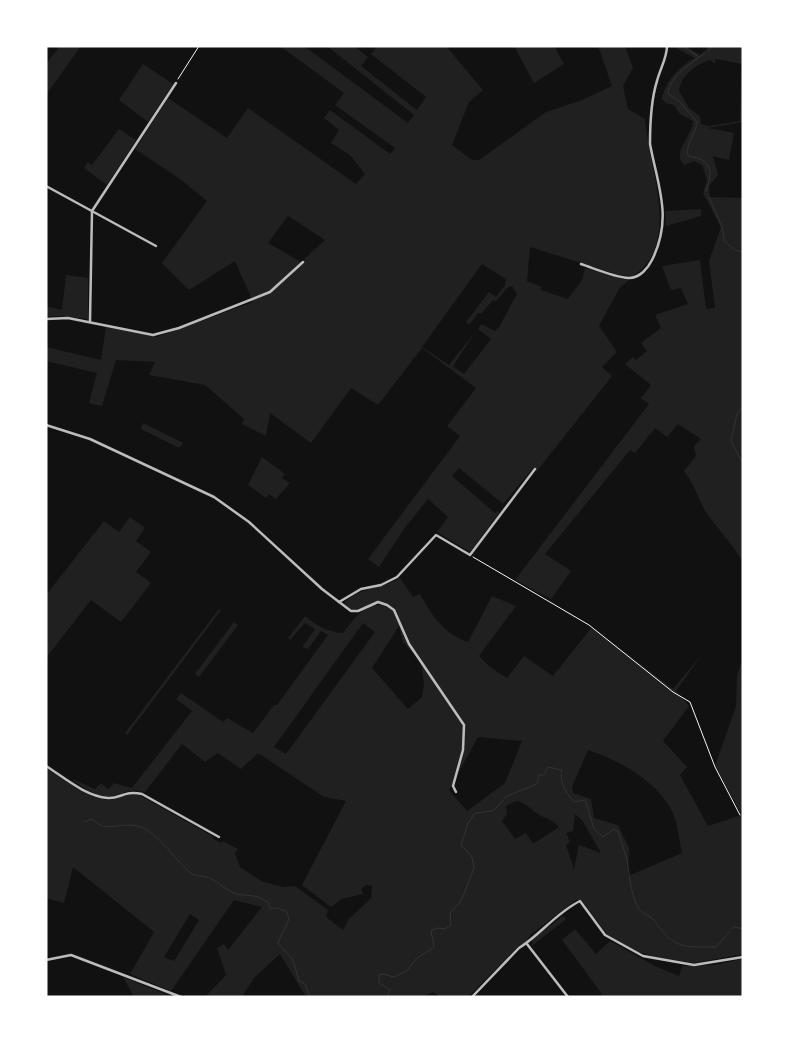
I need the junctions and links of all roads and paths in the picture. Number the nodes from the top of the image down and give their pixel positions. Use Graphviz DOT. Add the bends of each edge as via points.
graph roads {
  1 [pos="199,46"];
  2 [pos="667,46"];
  3 [pos="176,82"];
  4 [pos="46,186"];
  5 [pos="92,211"];
  6 [pos="156,246"];
  7 [pos="303,262"];
  8 [pos="581,264"];
  9 [pos="46,319"];
  10 [pos="90,322"];
  11 [pos="46,425"];
  12 [pos="535,469"];
  13 [pos="470,555"];
  14 [pos="339,602"];
  15 [pos="46,766"];
  16 [pos="456,792"];
  17 [pos="740,815"];
  18 [pos="219,837"];
  19 [pos="527,944"];
  20 [pos="743,957"];
  21 [pos="46,960"];
  22 [pos="181,997"];
  23 [pos="472,997"];
  24 [pos="568,997"];
  1 -- 3 [label="path"];
  2 -- 8 [label="street" via="656,82 650,132 664,220 662,240 648,269 636,277 620,276"];
  3 -- 5 [label="street"];
  4 -- 5 [label="street"];
  5 -- 6 [label="street"];
  5 -- 10 [label="street"];
  7 -- 10 [label="street" via="270,292 153,335"];
  9 -- 10 [label="street"];
  11 -- 14 [label="street" via="90,439 214,497 249,522"];
  12 -- 13 [label="street"];
  13 -- 14 [label="street" via="436,535 397,577 381,585 361,589"];
  13 -- 17 [label="path" via="589,625 690,702 715,767"];
  14 -- 16 [label="street" via="354,612 378,602 391,607 396,614 409,644 464,725 463,750 453,786"];
  15 -- 18 [label="street" via="92,795 110,798 130,792 142,794"];
  19 -- 20 [label="street" via="553,918 580,901 605,935 643,956 694,965"];
  19 -- 23 [label="street" via="519,948"];
  19 -- 24 [label="street"];
  21 -- 22 [label="street" via="71,955"];
}
